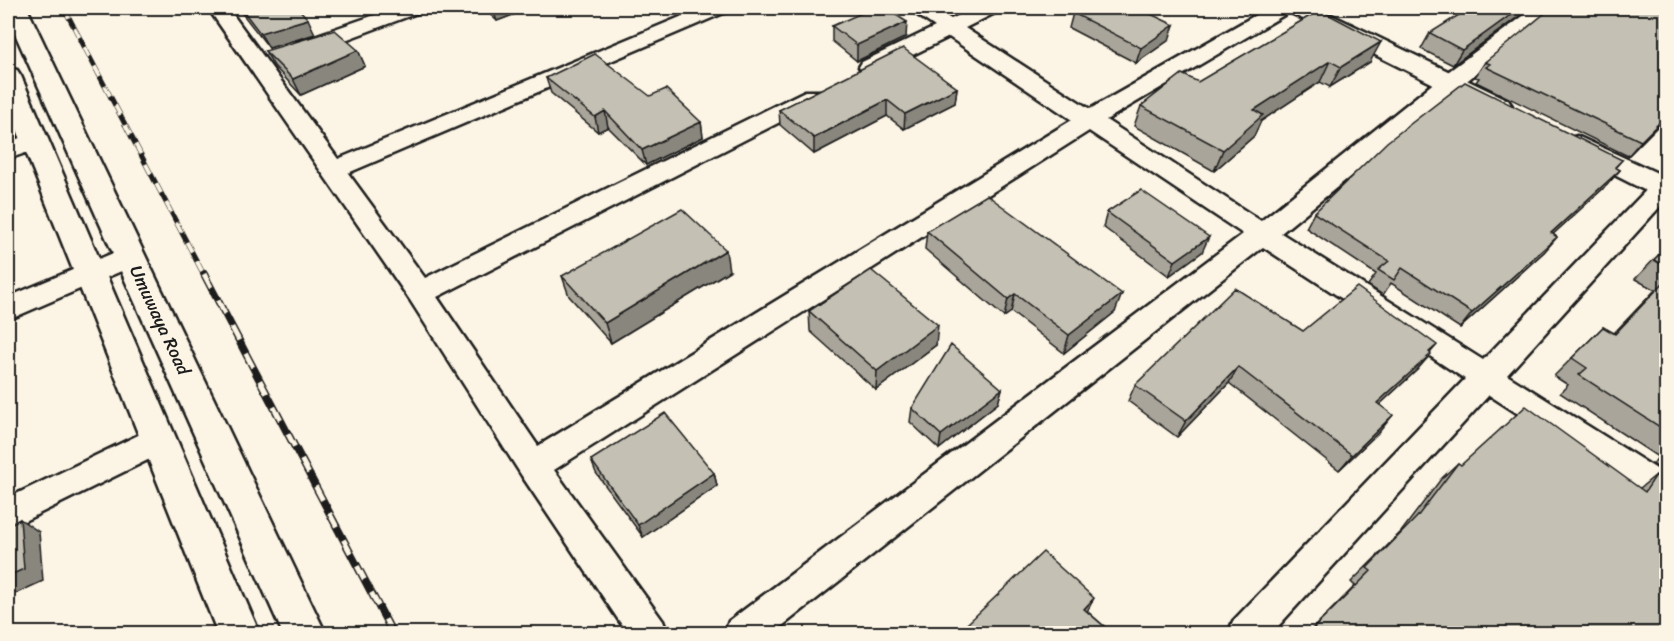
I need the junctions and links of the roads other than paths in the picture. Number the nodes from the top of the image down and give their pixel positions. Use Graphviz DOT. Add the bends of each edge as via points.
graph roads {
  1 [pos="15,8"];
  2 [pos="218,8"];
  3 [pos="413,8"];
  4 [pos="719,8"];
  5 [pos="920,8"];
  6 [pos="990,8"];
  7 [pos="1282,8"];
  8 [pos="1299,8"];
  9 [pos="1546,8"];
  10 [pos="950,27"];
  11 [pos="275,56"];
  12 [pos="8,76"];
  13 [pos="1449,82"];
  14 [pos="1524,119"];
  15 [pos="1087,121"];
  16 [pos="1557,135"];
  17 [pos="21,146"];
  18 [pos="333,170"];
  19 [pos="1666,188"];
  20 [pos="1262,234"];
  21 [pos="130,255"];
  22 [pos="89,273"];
  23 [pos="420,293"];
  24 [pos="8,309"];
  25 [pos="1487,375"];
  26 [pos="159,439"];
  27 [pos="533,465"];
  28 [pos="1666,492"];
  29 [pos="8,514"];
  30 [pos="237,633"];
  31 [pos="304,633"];
  32 [pos="650,633"];
  33 [pos="742,633"];
  34 [pos="1245,633"];
  1 -- 21 [label="street, Umuwaya Road"];
  2 -- 11 [label="street"];
  3 -- 11 [label="street"];
  4 -- 18 [label="street"];
  5 -- 10 [label="street"];
  6 -- 10 [label="street"];
  7 -- 15 [label="street"];
  8 -- 13 [label="street"];
  9 -- 13 [label="street"];
  10 -- 15 [label="street"];
  10 -- 23 [label="street"];
  11 -- 18 [label="street"];
  12 -- 17 [label="street"];
  13 -- 14 [label="street"];
  13 -- 20 [label="street"];
  15 -- 20 [label="street"];
  15 -- 27 [label="street"];
  16 -- 19 [label="street"];
  17 -- 22 [label="street"];
  18 -- 23 [label="street"];
  19 -- 25 [label="street"];
  20 -- 25 [label="street"];
  20 -- 33 [label="street"];
  21 -- 22 [label="street"];
  21 -- 31 [label="street, Umuwaya Road"];
  22 -- 24 [label="street"];
  22 -- 26 [label="street"];
  23 -- 27 [label="street"];
  25 -- 28 [label="street"];
  25 -- 34 [label="street"];
  26 -- 29 [label="street"];
  26 -- 30 [label="street"];
  27 -- 32 [label="street"];
}
